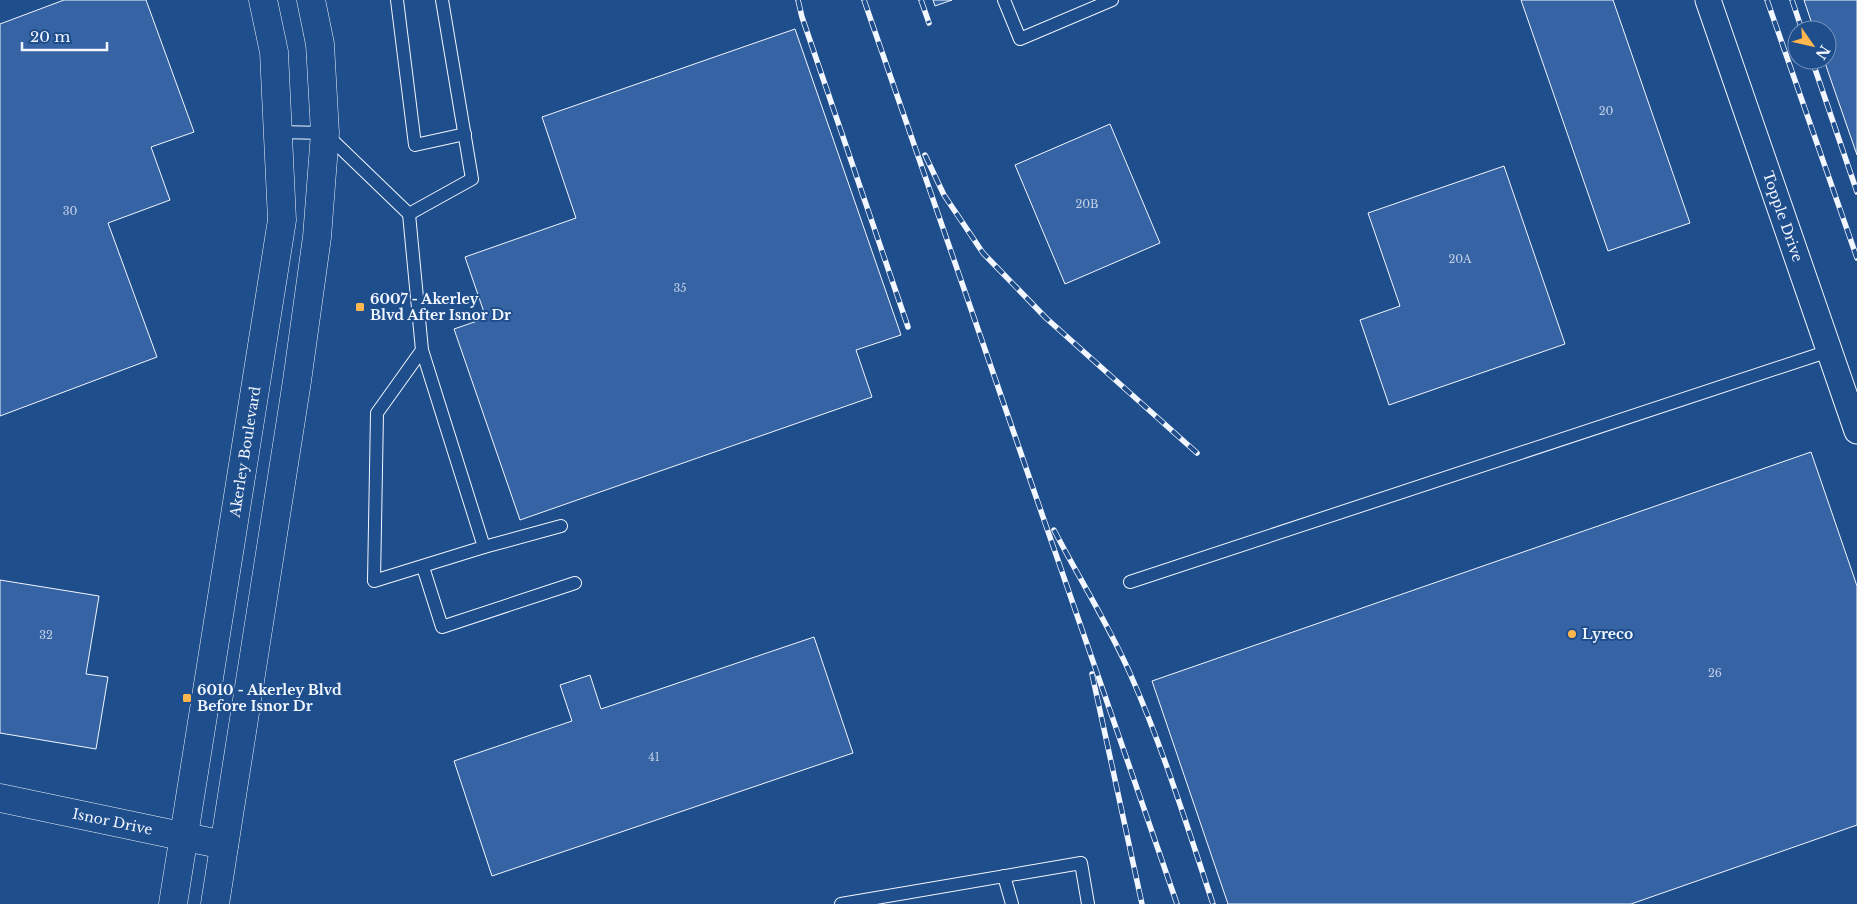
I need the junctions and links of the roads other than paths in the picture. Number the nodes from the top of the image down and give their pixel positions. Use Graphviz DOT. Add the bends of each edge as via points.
graph roads {
  1 [pos="263,0"];
  2 [pos="311,0"];
  3 [pos="397,0"];
  4 [pos="442,0"];
  5 [pos="1004,0"];
  6 [pos="1112,0"];
  7 [pos="1708,0"];
  8 [pos="278,132"];
  9 [pos="325,133"];
  10 [pos="465,134"];
  11 [pos="409,214"];
  12 [pos="422,350"];
  13 [pos="1829,351"];
  14 [pos="1857,432"];
  15 [pos="560,526"];
  16 [pos="484,547"];
  17 [pos="423,567"];
  18 [pos="1130,582"];
  19 [pos="575,583"];
  20 [pos="0,798"];
  21 [pos="182,838"];
  22 [pos="224,845"];
  23 [pos="1004,876"];
  24 [pos="173,904"];
  25 [pos="215,904"];
  26 [pos="841,904"];
  27 [pos="1012,904"];
  28 [pos="1088,904"];
  1 -- 8 [label="main road, Akerley Boulevard" via="274,52"];
  2 -- 9 [label="main road" via="320,44"];
  3 -- 10 [label="lane" via="415,145"];
  4 -- 10 [label="lane"];
  5 -- 6 [label="lane" via="1020,38"];
  7 -- 13 [label="street, Topple Drive"];
  8 -- 9 [label="lane"];
  8 -- 21 [label="main road, Akerley Boulevard" via="282,220"];
  9 -- 11 [label="lane"];
  9 -- 22 [label="main road" via="317,237 299,372"];
  10 -- 11 [label="lane" via="472,179"];
  11 -- 12 [label="lane"];
  12 -- 16 [label="lane"];
  12 -- 17 [label="lane" via="377,413 374,581"];
  13 -- 14 [label="street, Topple Drive"];
  13 -- 18 [label="lane"];
  15 -- 16 [label="lane"];
  16 -- 17 [label="lane"];
  17 -- 19 [label="lane" via="442,627"];
  20 -- 21 [label="main road, Isnor Drive"];
  21 -- 22 [label="main road, Isnor Drive"];
  21 -- 24 [label="main road, Akerley Boulevard"];
  22 -- 25 [label="main road"];
  23 -- 26 [label="lane"];
  23 -- 27 [label="lane"];
  23 -- 28 [label="lane" via="1081,863"];
}
